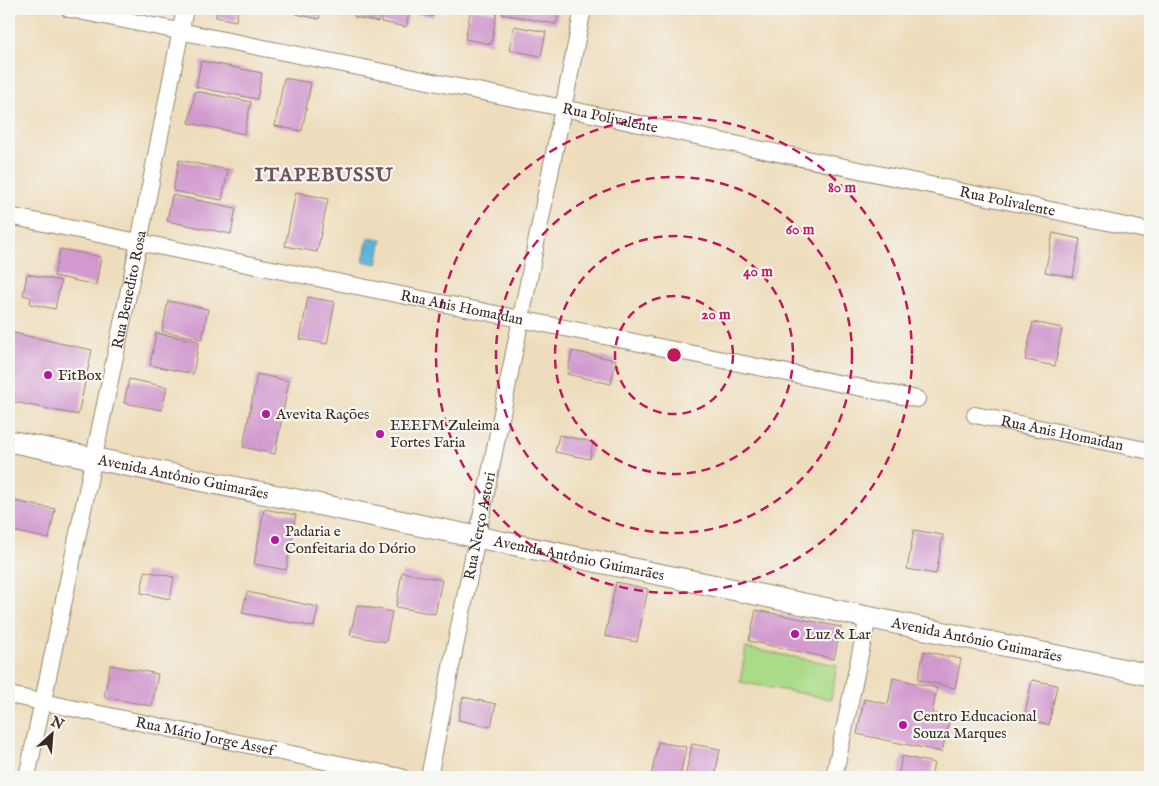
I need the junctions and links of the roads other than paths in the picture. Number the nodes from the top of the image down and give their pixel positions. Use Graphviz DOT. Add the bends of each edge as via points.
graph roads {
  1 [pos="69,9"];
  2 [pos="185,9"];
  3 [pos="583,9"];
  4 [pos="181,32"];
  5 [pos="563,108"];
  6 [pos="9,216"];
  7 [pos="1150,231"];
  8 [pos="139,242"];
  9 [pos="521,319"];
  10 [pos="917,399"];
  11 [pos="975,415"];
  12 [pos="9,441"];
  13 [pos="1150,451"];
  14 [pos="94,458"];
  15 [pos="477,537"];
  16 [pos="868,617"];
  17 [pos="1150,675"];
  18 [pos="9,695"];
  19 [pos="42,702"];
  20 [pos="27,777"];
  21 [pos="400,777"];
  22 [pos="429,777"];
  23 [pos="834,777"];
  1 -- 4 [label="street, Rua Polivalente"];
  2 -- 4 [label="street, Rua Benedito Rosa"];
  3 -- 5 [label="street, Rua Nerço Astori"];
  4 -- 5 [label="street, Rua Polivalente"];
  4 -- 8 [label="street, Rua Benedito Rosa"];
  5 -- 7 [label="street, Rua Polivalente"];
  5 -- 9 [label="street, Rua Nerço Astori"];
  6 -- 8 [label="street, Rua Anis Homaidan"];
  8 -- 9 [label="street, Rua Anis Homaidan"];
  8 -- 14 [label="street, Rua Benedito Rosa"];
  9 -- 10 [label="street, Rua Anis Homaidan"];
  9 -- 15 [label="street, Rua Nerço Astori"];
  11 -- 13 [label="street, Rua Anis Homaidan"];
  12 -- 14 [label="street, Avenida Antônio Guimarães"];
  14 -- 15 [label="street, Avenida Antônio Guimarães"];
  14 -- 19 [label="street, Rua Benedito Rosa"];
  15 -- 16 [label="street, Avenida Antônio Guimarães"];
  15 -- 22 [label="street, Rua Nerço Astori"];
  16 -- 17 [label="street, Avenida Antônio Guimarães"];
  16 -- 23 [label="street"];
  18 -- 19 [label="street, Rua Mário Jorge Assef"];
  19 -- 20 [label="street, Rua Benedito Rosa"];
  19 -- 21 [label="street, Rua Mário Jorge Assef"];
}
